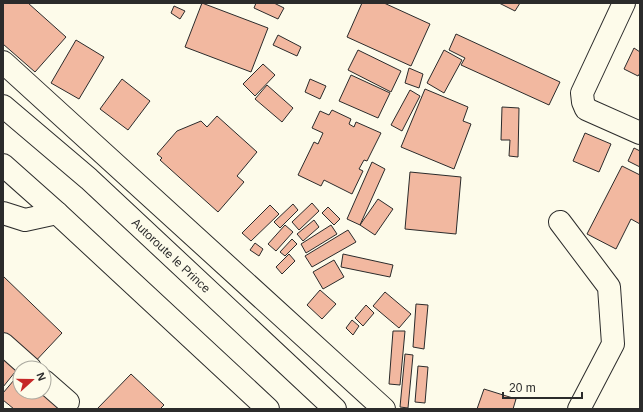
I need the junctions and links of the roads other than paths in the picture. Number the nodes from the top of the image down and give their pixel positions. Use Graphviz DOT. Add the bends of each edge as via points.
graph roads {
  1 [pos="624,3"];
  2 [pos="3,62"];
  3 [pos="3,106"];
  4 [pos="640,133"];
  5 [pos="3,165"];
  6 [pos="3,212"];
  7 [pos="57,213"];
  8 [pos="560,222"];
  9 [pos="3,344"];
  10 [pos="21,360"];
  11 [pos="52,387"];
  12 [pos="68,402"];
  13 [pos="268,409"];
  14 [pos="336,409"];
  15 [pos="384,409"];
  16 [pos="579,409"];
  1 -- 4 [label="main road" via="582,93 583,102 586,109"];
  2 -- 15 [label="main road"];
  3 -- 14 [label="main road, Autoroute le Prince" via="89,179"];
  5 -- 7 [label="main road"];
  6 -- 7 [label="main road" via="25,220"];
  7 -- 13 [label="main road"];
  8 -- 16 [label="main road" via="609,287 614,344"];
  9 -- 10 [label="main road"];
  11 -- 12 [label="main road"];
}
